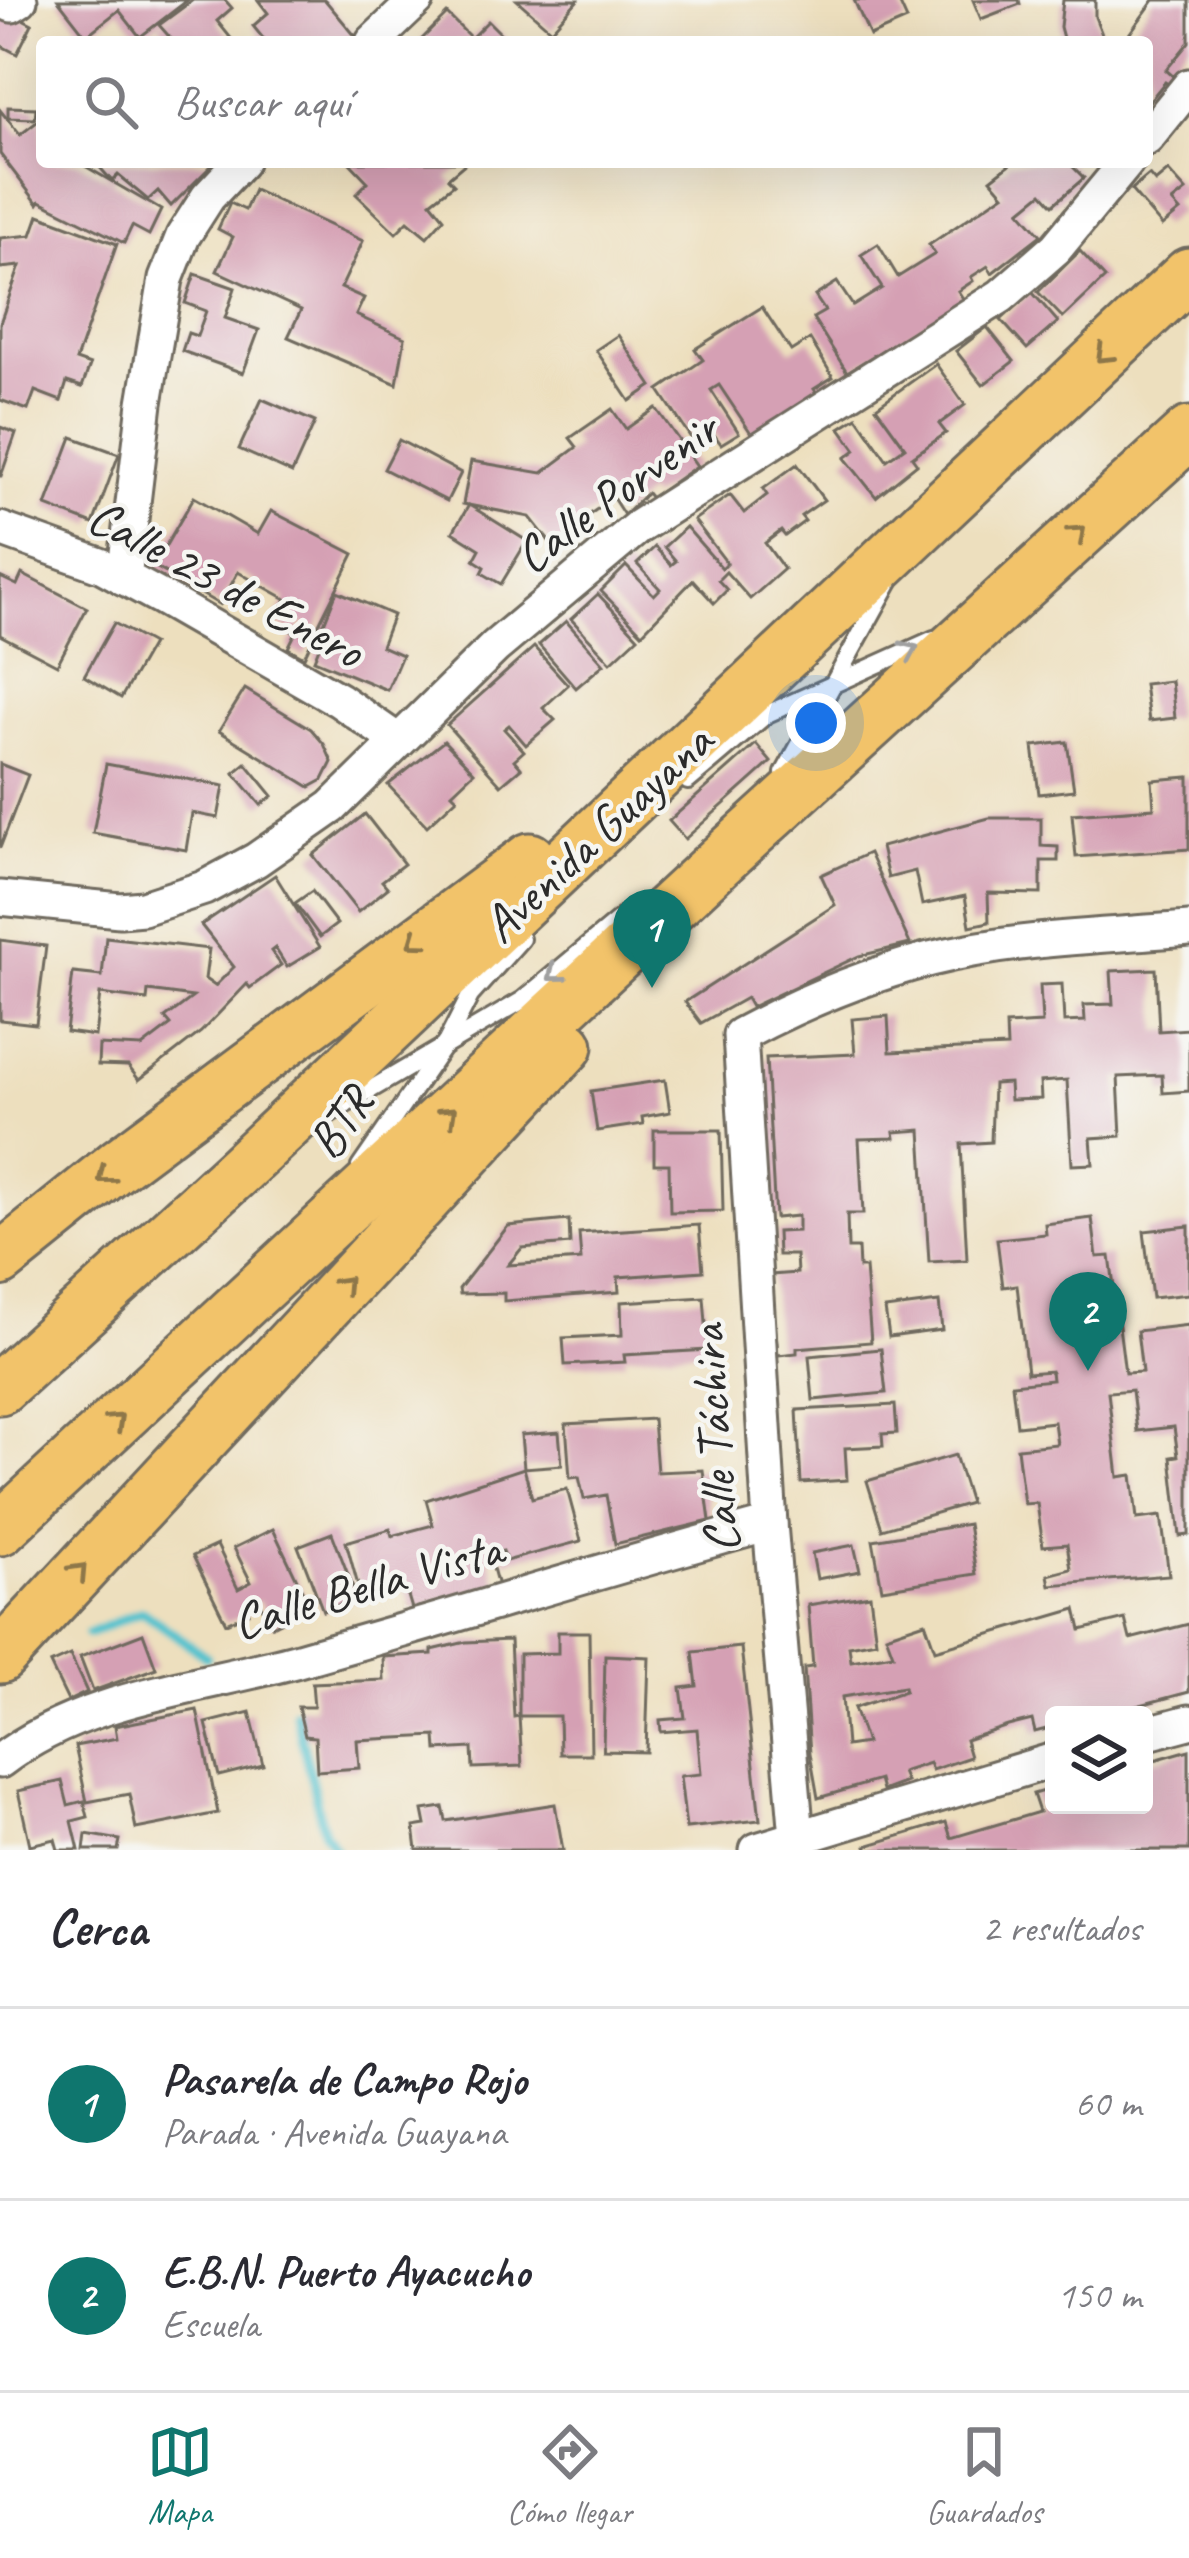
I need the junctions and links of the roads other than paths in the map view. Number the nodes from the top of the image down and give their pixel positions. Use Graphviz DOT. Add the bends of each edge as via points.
graph roads {
  1 [pos="0,0"];
  2 [pos="20,0"];
  3 [pos="417,0"];
  4 [pos="379,36"];
  5 [pos="1189,86"];
  6 [pos="1153,131"];
  7 [pos="235,168"];
  8 [pos="1122,168"];
  9 [pos="1189,274"];
  10 [pos="1189,433"];
  11 [pos="0,529"];
  12 [pos="916,533"];
  13 [pos="124,578"];
  14 [pos="992,612"];
  15 [pos="835,684"];
  16 [pos="398,741"];
  17 [pos="662,788"];
  18 [pos="768,788"];
  19 [pos="720,861"];
  20 [pos="0,898"];
  21 [pos="644,898"];
  22 [pos="1189,929"];
  23 [pos="530,930"];
  24 [pos="447,1041"];
  25 [pos="241,1168"];
  26 [pos="302,1251"];
  27 [pos="0,1261"];
  28 [pos="0,1388"];
  29 [pos="770,1524"];
  30 [pos="0,1529"];
  31 [pos="0,1657"];
  32 [pos="1189,1722"];
  33 [pos="1153,1732"];
  34 [pos="0,1761"];
  35 [pos="1045,1763"];
  36 [pos="775,1846"];
  1 -- 2 [label="street"];
  3 -- 4 [label="street"];
  5 -- 6 [label="street"];
  7 -- 13 [label="street" via="183,236 166,279"];
  8 -- 16 [label="street, Calle Porvenir" via="1056,248 1001,296 638,527"];
  9 -- 12 [label="main road, Avenida Guayana, one-way"];
  14 -- 10 [label="main road, Avenida Guayana, one-way"];
  11 -- 13 [label="street, Calle 23 de Enero"];
  12 -- 15 [label="lane"];
  12 -- 17 [label="main road, Avenida Guayana"];
  13 -- 16 [label="street, Calle 23 de Enero"];
  15 -- 14 [label="lane, one-way"];
  14 -- 19 [label="main road, Avenida Guayana"];
  15 -- 17 [label="lane" via="767,715"];
  15 -- 18 [label="lane" via="794,760"];
  16 -- 20 [label="street, Calle Porvenir" via="311,824 230,876 164,904 120,910"];
  17 -- 25 [label="main road, Avenida Guayana"];
  17 -- 27 [label="main road, one-way" via="561,837"];
  26 -- 19 [label="main road, Avenida Guayana, one-way"];
  31 -- 19 [label="main road, one-way" via="632,977"];
  21 -- 24 [label="lane, BTR, one-way" via="524,1000"];
  22 -- 29 [label="street, Calle Táchira" via="934,958 848,985 740,1034"];
  23 -- 24 [label="lane, BTR" via="470,996"];
  24 -- 25 [label="lane, BTR"];
  24 -- 26 [label="lane, BTR"];
  25 -- 28 [label="main road, Avenida Guayana"];
  30 -- 26 [label="main road, Avenida Guayana, one-way"];
  29 -- 34 [label="street, Calle Bella Vista" via="88,1713"];
  29 -- 36 [label="street, Calle Táchira"];
  32 -- 33 [label="street"];
  35 -- 36 [label="street"];
}
